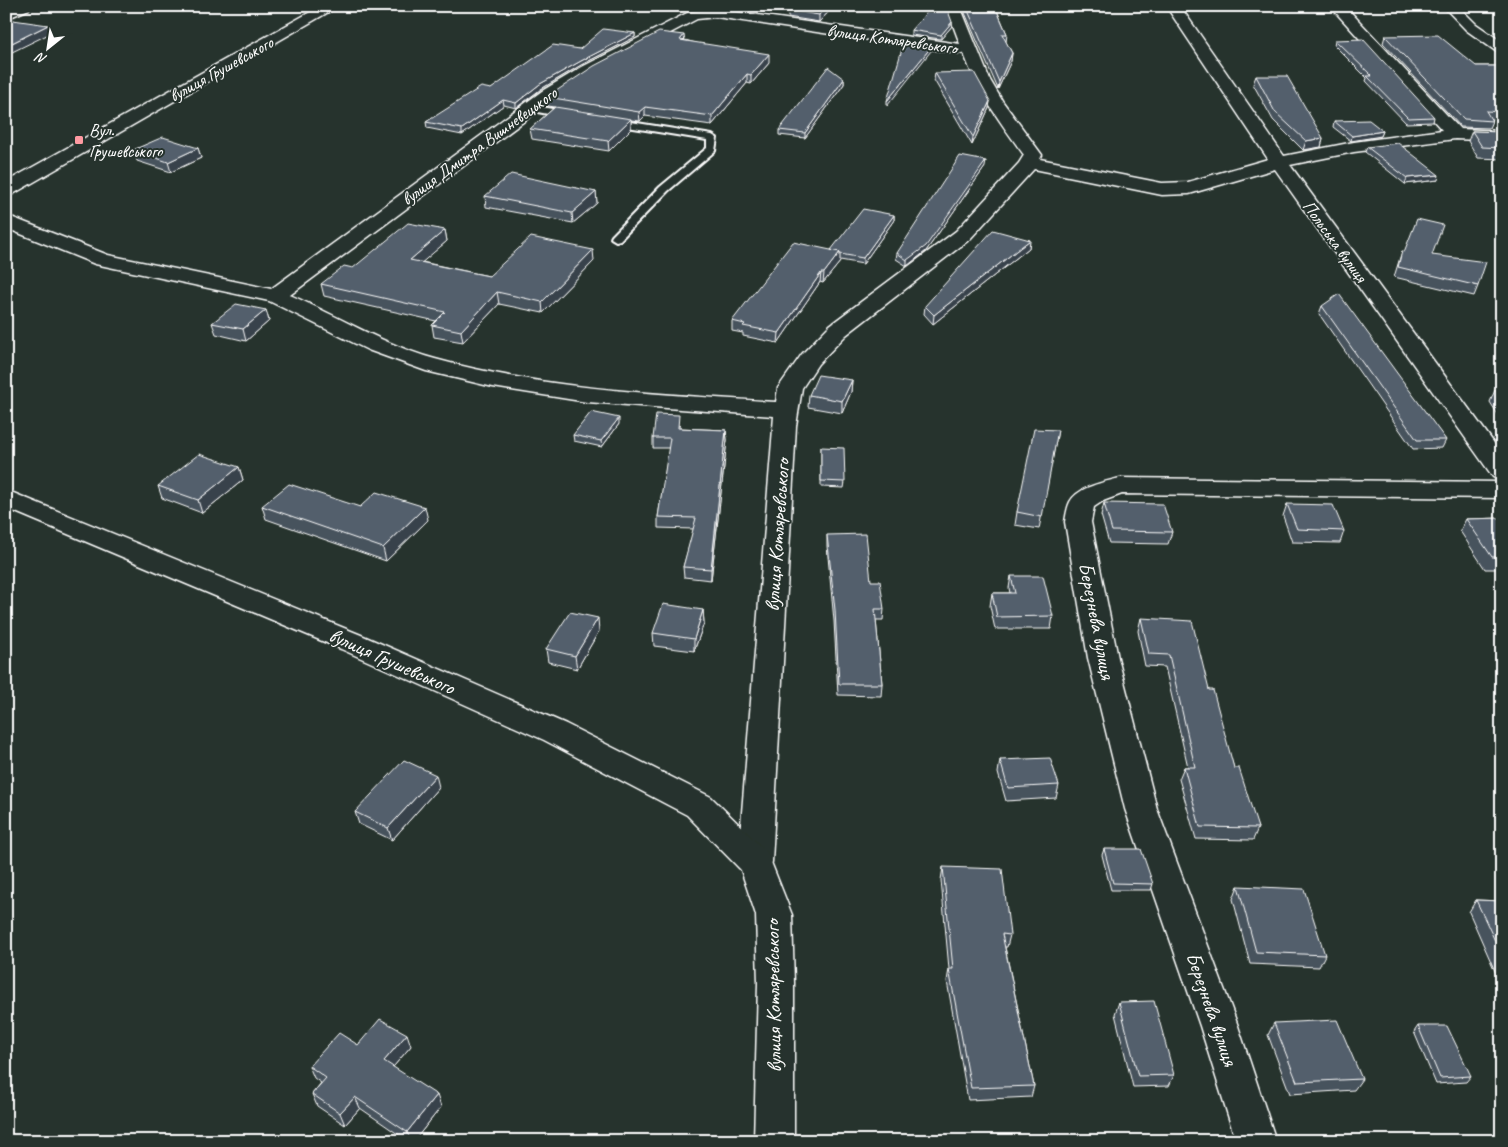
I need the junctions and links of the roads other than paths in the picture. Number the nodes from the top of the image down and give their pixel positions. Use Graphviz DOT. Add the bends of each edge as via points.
graph roads {
  1 [pos="24,6"];
  2 [pos="332,6"];
  3 [pos="953,6"];
  4 [pos="1173,6"];
  5 [pos="1337,6"];
  6 [pos="1450,6"];
  7 [pos="6,15"];
  8 [pos="694,15"];
  9 [pos="1502,49"];
  10 [pos="970,50"];
  11 [pos="530,108"];
  12 [pos="578,116"];
  13 [pos="606,121"];
  14 [pos="1455,134"];
  15 [pos="1502,136"];
  16 [pos="1029,162"];
  17 [pos="1279,162"];
  18 [pos="6,190"];
  19 [pos="6,221"];
  20 [pos="616,238"];
  21 [pos="275,296"];
  22 [pos="787,410"];
  23 [pos="1502,472"];
  24 [pos="1502,490"];
  25 [pos="6,498"];
  26 [pos="755,862"];
  27 [pos="774,1141"];
  28 [pos="1256,1141"];
  1 -- 7 [label="street"];
  2 -- 18 [label="street, вулиця Грушевського"];
  3 -- 10 [label="street, вулиця Котляревського"];
  4 -- 17 [label="street, Польська вулиця"];
  5 -- 14 [label="street"];
  6 -- 9 [label="street"];
  8 -- 10 [label="street, вулиця Котляревського" via="716,14"];
  8 -- 11 [label="street, вулиця Дмитра Вишневецького" via="588,70"];
  10 -- 16 [label="street, вулиця Котляревського" via="995,103 1033,156"];
  11 -- 12 [label="lane"];
  11 -- 21 [label="street, вулиця Дмитра Вишневецького"];
  13 -- 20 [label="lane" via="712,138 712,149 664,189"];
  14 -- 15 [label="street"];
  14 -- 17 [label="street" via="1354,147"];
  16 -- 17 [label="street" via="1162,189 1189,188"];
  16 -- 22 [label="street, вулиця Котляревського" via="963,235 838,330 810,359 790,388"];
  17 -- 23 [label="street, Польська вулиця"];
  19 -- 21 [label="street" via="102,260"];
  21 -- 22 [label="street" via="376,345 426,364 493,380 587,394"];
  22 -- 26 [label="street, вулиця Котляревського"];
  24 -- 28 [label="street, Березнева вулиця" via="1120,486 1094,495 1082,504 1078,522 1103,658 1142,809"];
  25 -- 26 [label="street, вулиця Грушевського" via="555,732 699,806"];
  26 -- 27 [label="street, вулиця Котляревського" via="774,915"];
}
